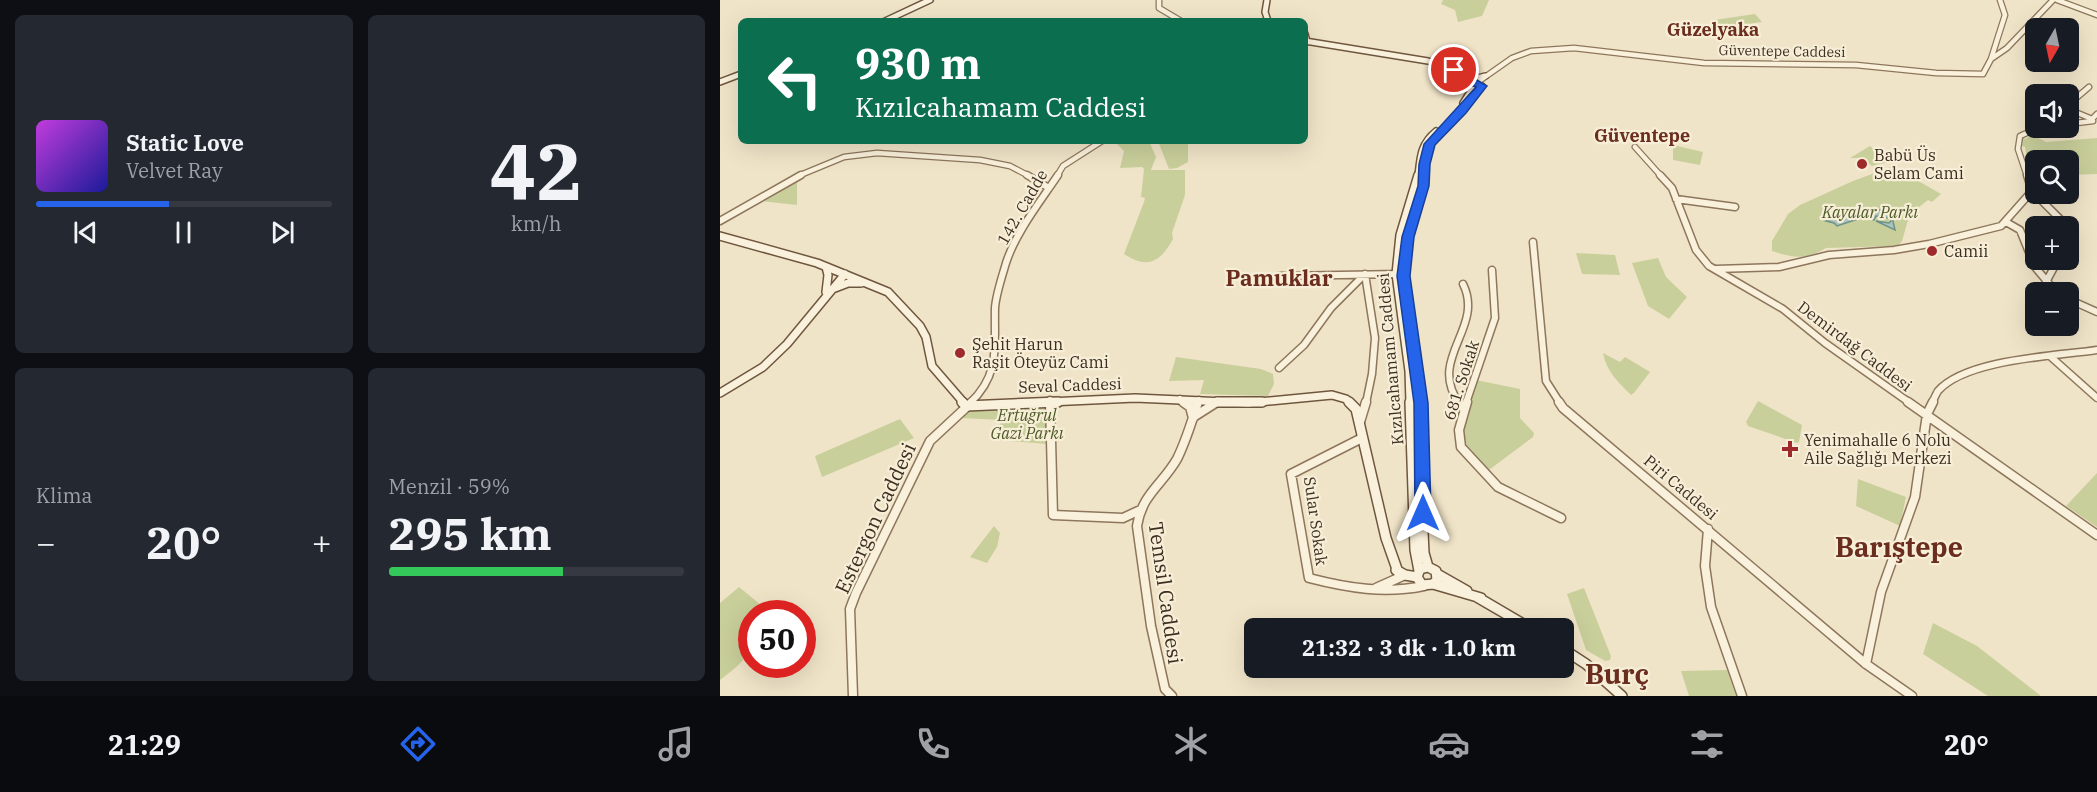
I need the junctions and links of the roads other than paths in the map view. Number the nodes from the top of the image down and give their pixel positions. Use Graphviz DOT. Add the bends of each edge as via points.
graph roads {
  1 [pos="930,0"];
  2 [pos="1159,0"];
  3 [pos="1265,0"];
  4 [pos="2000,0"];
  5 [pos="2055,0"];
  6 [pos="2097,15"];
  7 [pos="891,18"];
  8 [pos="1176,18"];
  9 [pos="1261,18"];
  10 [pos="1267,18"];
  11 [pos="1308,41"];
  12 [pos="1308,42"];
  13 [pos="1396,58"];
  14 [pos="1991,59"];
  15 [pos="738,75"];
  16 [pos="1464,76"];
  17 [pos="1485,76"];
  18 [pos="720,82"];
  19 [pos="1479,85"];
  20 [pos="2089,87"];
  21 [pos="1473,93"];
  22 [pos="2079,96"];
  23 [pos="2079,113"];
  24 [pos="2094,118"];
  25 [pos="2079,121"];
  26 [pos="2025,134"];
  27 [pos="1097,144"];
  28 [pos="1635,147"];
  29 [pos="2025,170"];
  30 [pos="1049,188"];
  31 [pos="2025,197"];
  32 [pos="1676,199"];
  33 [pos="2045,204"];
  34 [pos="1734,207"];
  35 [pos="2057,216"];
  36 [pos="720,221"];
  37 [pos="2006,222"];
  38 [pos="720,236"];
  39 [pos="1533,242"];
  40 [pos="826,267"];
  41 [pos="1714,269"];
  42 [pos="1492,270"];
  43 [pos="2053,270"];
  44 [pos="843,274"];
  45 [pos="1365,274"];
  46 [pos="1400,274"];
  47 [pos="1279,276"];
  48 [pos="2046,282"];
  49 [pos="872,284"];
  50 [pos="1463,284"];
  51 [pos="827,294"];
  52 [pos="2079,304"];
  53 [pos="2097,312"];
  54 [pos="2097,350"];
  55 [pos="2051,357"];
  56 [pos="1279,368"];
  57 [pos="720,393"];
  58 [pos="2097,398"];
  59 [pos="1180,399"];
  60 [pos="1050,400"];
  61 [pos="1199,400"];
  62 [pos="1218,401"];
  63 [pos="966,406"];
  64 [pos="1464,409"];
  65 [pos="1926,414"];
  66 [pos="1193,418"];
  67 [pos="1360,422"];
  68 [pos="1362,438"];
  69 [pos="1138,511"];
  70 [pos="1561,518"];
  71 [pos="1708,529"];
  72 [pos="2097,535"];
  73 [pos="1421,572"];
  74 [pos="1402,573"];
  75 [pos="1437,574"];
  76 [pos="1429,585"];
  77 [pos="1374,589"];
  78 [pos="1481,598"];
  79 [pos="1514,618"];
  80 [pos="1574,656"];
  81 [pos="1866,664"];
  82 [pos="853,696"];
  83 [pos="1172,696"];
  84 [pos="1622,696"];
  85 [pos="1742,696"];
  86 [pos="1912,696"];
  1 -- 7 [label="main road"];
  2 -- 8 [label="street" via="1159,8"];
  3 -- 9 [label="main road"];
  3 -- 10 [label="main road"];
  4 -- 14 [label="street" via="2005,15"];
  5 -- 6 [label="street"];
  5 -- 14 [label="street, Güventepe Caddesi"];
  11 -- 13 [label="main road"];
  12 -- 13 [label="main road"];
  13 -- 16 [label="main road" via="1436,63"];
  13 -- 21 [label="main road" via="1439,67"];
  14 -- 17 [label="street, Güventepe Caddesi" via="1983,74 1964,76 1857,65 1685,62 1577,48 1514,57"];
  15 -- 18 [label="main road"];
  16 -- 17 [label="main road"];
  16 -- 19 [label="main road"];
  17 -- 19 [label="street"];
  19 -- 21 [label="main road, Kızılcahamam Caddesi"];
  20 -- 22 [label="street"];
  21 -- 46 [label="main road, Kızılcahamam Caddesi" via="1427,138 1420,151 1418,179 1400,235"];
  23 -- 24 [label="street"];
  24 -- 25 [label="street"];
  26 -- 29 [label="street" via="2020,136 2018,149"];
  27 -- 30 [label="street, 142. Cadde" via="1063,166"];
  28 -- 32 [label="street, Demirdağ Caddesi" via="1672,188"];
  30 -- 36 [label="street" via="994,162 945,156 860,154 763,194"];
  30 -- 63 [label="street, 142. Cadde" via="1007,260 995,306 997,343 992,369 979,395"];
  31 -- 37 [label="street"];
  32 -- 34 [label="street"];
  32 -- 41 [label="street, Demirdağ Caddesi" via="1696,250"];
  33 -- 35 [label="street"];
  37 -- 41 [label="street" via="1914,247 1833,254 1779,267"];
  37 -- 48 [label="street" via="2020,230"];
  38 -- 40 [label="main road"];
  39 -- 71 [label="street, Piri Caddesi" via="1546,381 1563,408"];
  40 -- 44 [label="main road"];
  40 -- 51 [label="main road"];
  41 -- 65 [label="street, Demirdağ Caddesi" via="1783,309"];
  42 -- 64 [label="street, 681. Sokak" via="1496,318"];
  43 -- 48 [label="street"];
  44 -- 49 [label="main road"];
  44 -- 51 [label="main road"];
  45 -- 46 [label="street"];
  45 -- 47 [label="street"];
  45 -- 56 [label="street"];
  45 -- 67 [label="street" via="1374,324 1374,356 1372,386"];
  46 -- 73 [label="main road, Kızılcahamam Caddesi" via="1409,371 1414,538"];
  46 -- 73 [label="main road, Kızılcahamam Caddesi" via="1421,403"];
  49 -- 51 [label="main road" via="848,283"];
  49 -- 63 [label="main road" via="900,302 920,326 932,366"];
  50 -- 64 [label="street" via="1469,291 1469,309 1448,376 1454,396"];
  51 -- 57 [label="main road" via="787,344 763,366"];
  52 -- 53 [label="street"];
  54 -- 55 [label="street"];
  55 -- 58 [label="street"];
  55 -- 65 [label="street" via="1983,366 1938,391"];
  59 -- 60 [label="main road, Seval Caddesi"];
  59 -- 61 [label="main road, Seval Caddesi"];
  59 -- 66 [label="street" via="1190,407"];
  60 -- 63 [label="main road, Seval Caddesi"];
  60 -- 69 [label="street" via="1053,515 1123,518"];
  61 -- 62 [label="main road, Seval Caddesi"];
  61 -- 66 [label="street, Temsil Caddesi"];
  62 -- 66 [label="street"];
  62 -- 67 [label="main road, Seval Caddesi" via="1248,403 1332,395 1346,399 1356,409"];
  63 -- 82 [label="street, Estergon Caddesi" via="930,441 856,593 850,609"];
  64 -- 70 [label="street, 681. Sokak" via="1459,430 1461,447 1498,487"];
  65 -- 72 [label="street, Demirdağ Caddesi"];
  65 -- 81 [label="street" via="1915,497 1881,592"];
  66 -- 69 [label="street, Temsil Caddesi" via="1177,457"];
  67 -- 68 [label="main road, Seval Caddesi"];
  68 -- 74 [label="main road, Seval Caddesi" via="1388,556 1391,565"];
  68 -- 77 [label="street, Sular Sokak" via="1291,474 1309,578 1354,589"];
  69 -- 83 [label="street, Temsil Caddesi" via="1151,626 1165,689"];
  71 -- 81 [label="street, Piri Caddesi"];
  71 -- 85 [label="street" via="1705,566 1711,607"];
  73 -- 74 [label="main road"];
  73 -- 75 [label="main road"];
  73 -- 76 [label="main road"];
  74 -- 77 [label="street"];
  75 -- 76 [label="main road"];
  75 -- 78 [label="main road"];
  76 -- 77 [label="street" via="1391,591"];
  76 -- 78 [label="main road"];
  78 -- 79 [label="main road"];
  80 -- 84 [label="main road"];
  81 -- 86 [label="street, Piri Caddesi"];
}
